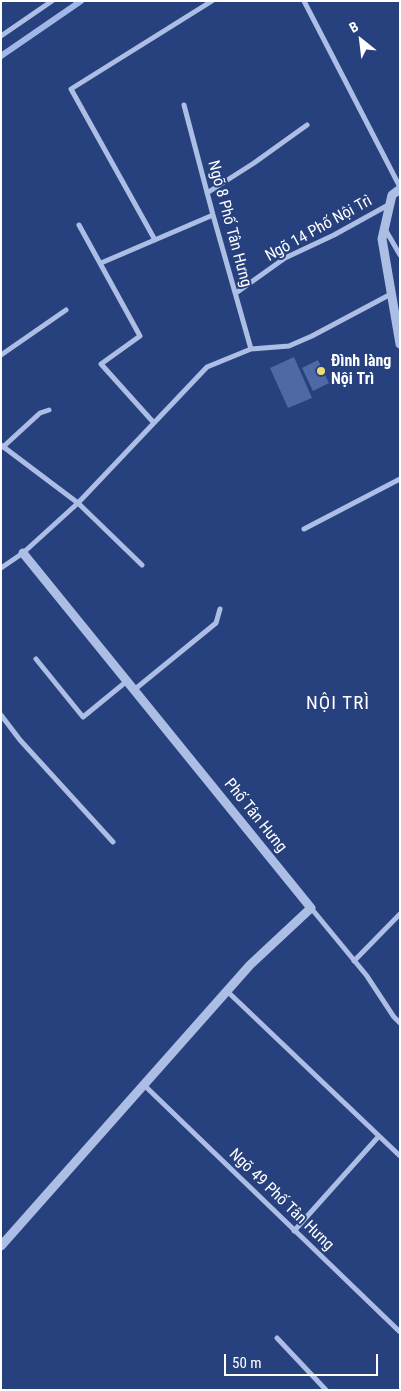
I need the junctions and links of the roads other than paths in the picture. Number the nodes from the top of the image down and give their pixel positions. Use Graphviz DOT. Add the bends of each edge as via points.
graph roads {
  1 [pos="52,1"];
  2 [pos="212,1"];
  3 [pos="304,1"];
  4 [pos="1,36"];
  5 [pos="184,105"];
  6 [pos="307,125"];
  7 [pos="400,188"];
  8 [pos="207,192"];
  9 [pos="390,204"];
  10 [pos="213,215"];
  11 [pos="79,225"];
  12 [pos="384,229"];
  13 [pos="155,240"];
  14 [pos="400,255"];
  15 [pos="101,263"];
  16 [pos="236,293"];
  17 [pos="391,294"];
  18 [pos="66,310"];
  19 [pos="400,344"];
  20 [pos="251,348"];
  21 [pos="1,355"];
  22 [pos="49,410"];
  23 [pos="154,423"];
  24 [pos="2,446"];
  25 [pos="400,479"];
  26 [pos="78,503"];
  27 [pos="304,529"];
  28 [pos="23,553"];
  29 [pos="142,565"];
  30 [pos="1,568"];
  31 [pos="220,609"];
  32 [pos="36,659"];
  33 [pos="127,680"];
  34 [pos="134,690"];
  35 [pos="1,715"];
  36 [pos="113,842"];
  37 [pos="311,908"];
  38 [pos="400,914"];
  39 [pos="354,961"];
  40 [pos="228,992"];
  41 [pos="400,1023"];
  42 [pos="144,1085"];
  43 [pos="379,1136"];
  44 [pos="400,1156"];
  45 [pos="294,1231"];
  46 [pos="1,1246"];
  47 [pos="400,1332"];
  48 [pos="277,1338"];
  49 [pos="326,1390"];
  1 -- 4 [label="street"];
  2 -- 13 [label="street" via="71,89"];
  3 -- 7 [label="street"];
  5 -- 8 [label="street, Ngõ 8 Phố Tân Hưng"];
  6 -- 8 [label="street"];
  7 -- 9 [label="street" via="392,195"];
  8 -- 10 [label="street, Ngõ 8 Phố Tân Hưng"];
  9 -- 12 [label="street"];
  9 -- 16 [label="street, Ngõ 14 Phố Nội Trì" via="285,258"];
  10 -- 13 [label="street"];
  10 -- 16 [label="street, Ngõ 8 Phố Tân Hưng"];
  11 -- 15 [label="street"];
  12 -- 14 [label="street"];
  12 -- 17 [label="street" via="382,239"];
  13 -- 15 [label="street"];
  15 -- 23 [label="street" via="140,336 101,364"];
  16 -- 20 [label="street, Ngõ 8 Phố Tân Hưng"];
  17 -- 19 [label="street"];
  17 -- 20 [label="street" via="289,346"];
  18 -- 21 [label="street"];
  20 -- 23 [label="street" via="207,367"];
  22 -- 24 [label="street" via="40,413"];
  23 -- 26 [label="street"];
  24 -- 26 [label="street"];
  25 -- 27 [label="street"];
  26 -- 28 [label="street"];
  26 -- 29 [label="street"];
  28 -- 30 [label="street"];
  28 -- 33 [label="street, Phố Tân Hưng"];
  31 -- 34 [label="street" via="216,623"];
  32 -- 33 [label="street" via="83,717"];
  33 -- 34 [label="street, Phố Tân Hưng"];
  34 -- 37 [label="street, Phố Tân Hưng"];
  35 -- 36 [label="street"];
  37 -- 39 [label="street"];
  37 -- 40 [label="street" via="250,965"];
  38 -- 39 [label="street"];
  39 -- 41 [label="street"];
  40 -- 42 [label="street"];
  40 -- 43 [label="street"];
  42 -- 45 [label="street, Ngõ 49 Phố Tân Hưng"];
  42 -- 46 [label="street"];
  43 -- 44 [label="street"];
  43 -- 45 [label="street"];
  45 -- 47 [label="street, Ngõ 49 Phố Tân Hưng"];
  48 -- 49 [label="street"];
}
